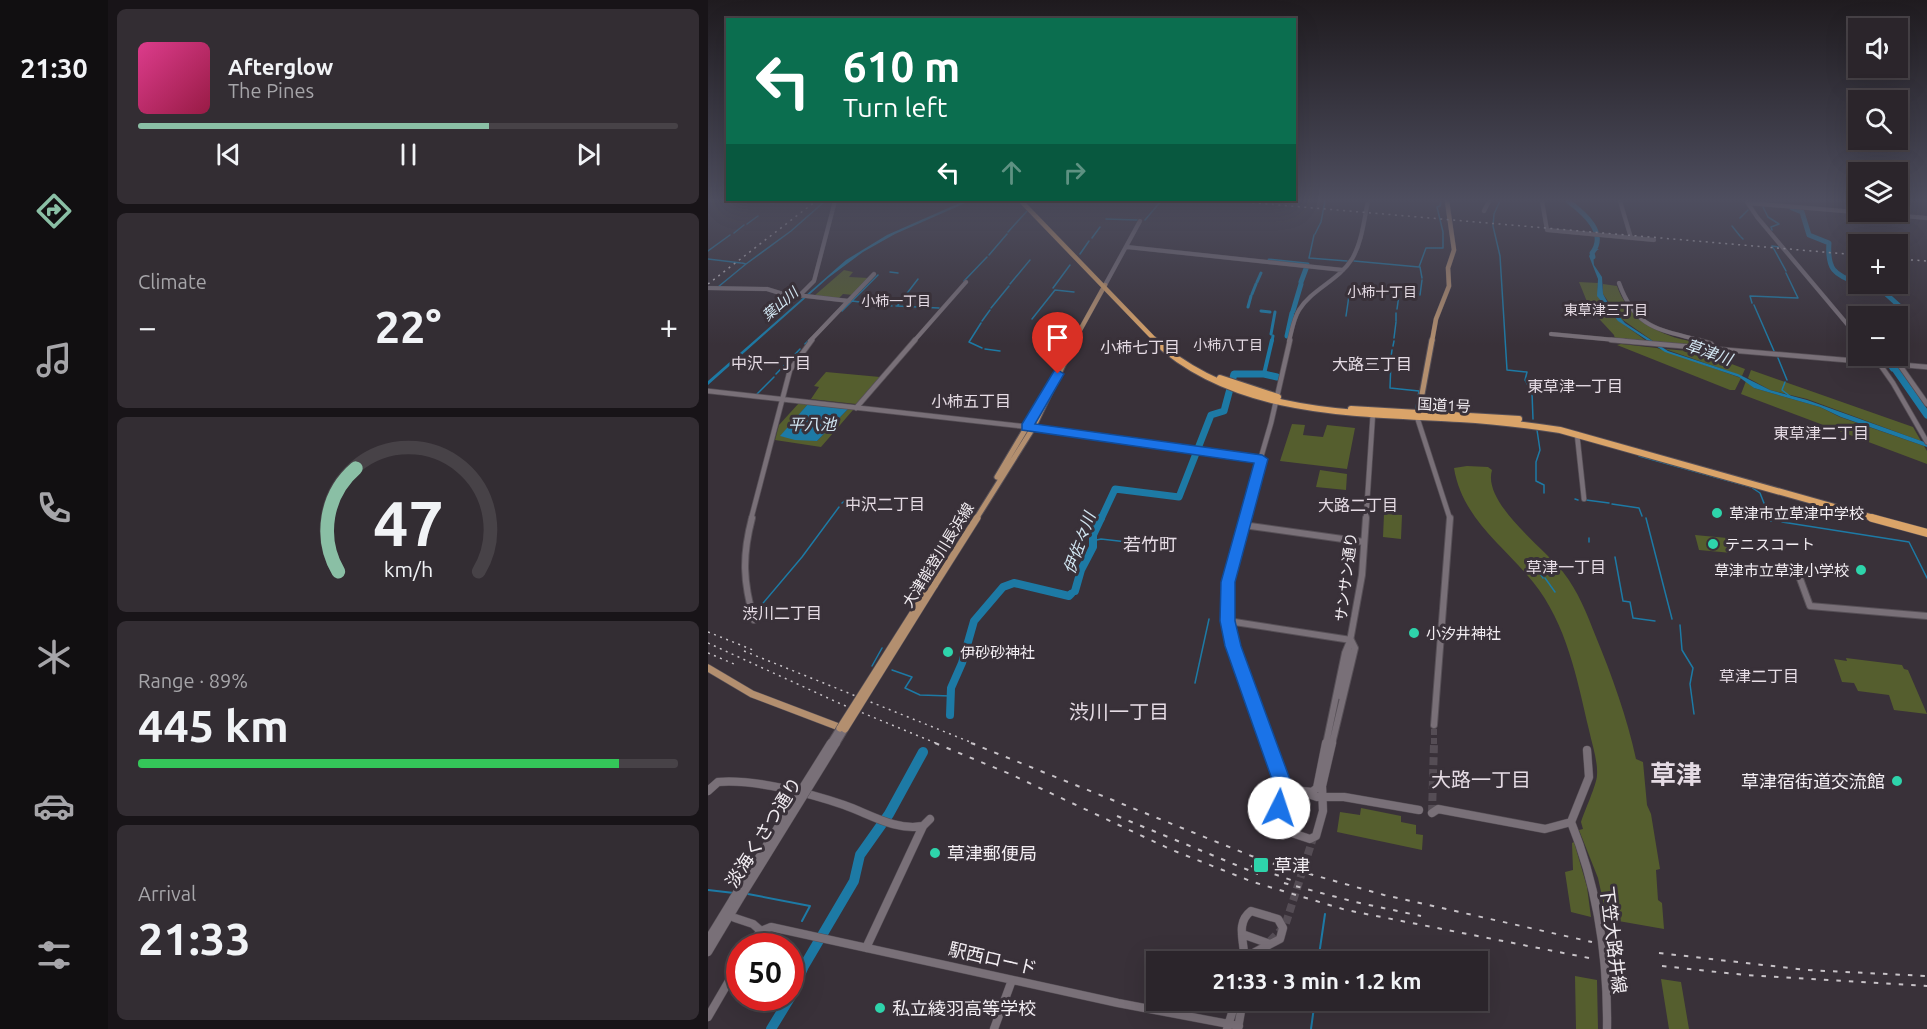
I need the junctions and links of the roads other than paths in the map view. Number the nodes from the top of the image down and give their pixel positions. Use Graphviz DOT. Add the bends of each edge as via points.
graph roads {
  1 [pos="822,249"];
  2 [pos="1069,249"];
  3 [pos="1126,249"];
  4 [pos="1146,249"];
  5 [pos="1356,249"];
  6 [pos="1455,249"];
  7 [pos="1784,249"];
  8 [pos="1343,270"];
  9 [pos="874,274"];
  10 [pos="966,282"];
  11 [pos="1619,283"];
  12 [pos="1104,286"];
  13 [pos="708,288"];
  14 [pos="800,295"];
  15 [pos="849,301"];
  16 [pos="1848,325"];
  17 [pos="1551,334"];
  18 [pos="1692,348"];
  19 [pos="1717,350"];
  20 [pos="1848,362"];
  21 [pos="1882,366"];
  22 [pos="1888,366"];
  23 [pos="1899,367"];
  24 [pos="1927,367"];
  25 [pos="708,391"];
  26 [pos="782,398"];
  27 [pos="1277,399"];
  28 [pos="1927,404"];
  29 [pos="856,408"];
  30 [pos="1373,413"];
  31 [pos="1418,415"];
  32 [pos="1030,427"];
  33 [pos="1577,435"];
  34 [pos="1927,442"];
  35 [pos="1262,459"];
  36 [pos="1584,499"];
  37 [pos="1243,525"];
  38 [pos="1927,531"];
  39 [pos="1364,542"];
  40 [pos="1799,576"];
  41 [pos="1927,616"];
  42 [pos="754,620"];
  43 [pos="1228,621"];
  44 [pos="1351,640"];
  45 [pos="708,668"];
  46 [pos="1340,696"];
  47 [pos="1434,725"];
  48 [pos="843,728"];
  49 [pos="1587,750"];
  50 [pos="708,791"];
  51 [pos="1302,791"];
  52 [pos="1283,796"];
  53 [pos="1322,796"];
  54 [pos="1419,810"];
  55 [pos="1432,813"];
  56 [pos="930,819"];
  57 [pos="885,820"];
  58 [pos="1571,822"];
  59 [pos="923,826"];
  60 [pos="736,900"];
  61 [pos="735,918"];
  62 [pos="1283,928"];
  63 [pos="761,931"];
  64 [pos="1241,932"];
  65 [pos="822,939"];
  66 [pos="708,940"];
  67 [pos="1270,944"];
  68 [pos="866,948"];
  69 [pos="1245,951"];
  70 [pos="1258,951"];
  71 [pos="708,952"];
  72 [pos="1012,980"];
  73 [pos="726,986"];
  74 [pos="1235,1011"];
  75 [pos="1239,1011"];
  76 [pos="708,1017"];
  77 [pos="1233,1027"];
  78 [pos="994,1029"];
  79 [pos="1606,1029"];
  1 -- 14 [label="street" via="814,281"];
  2 -- 12 [label="highway, 国道1号"];
  3 -- 12 [label="street"];
  4 -- 8 [label="street"];
  5 -- 8 [label="street"];
  6 -- 31 [label="main road" via="1448,268 1449,286 1436,319"];
  7 -- 16 [label="street"];
  8 -- 27 [label="street" via="1297,312"];
  9 -- 15 [label="street"];
  10 -- 29 [label="street"];
  11 -- 19 [label="street" via="1630,307 1647,323 1671,335 1711,344"];
  12 -- 27 [label="highway, 国道1号" via="1170,349 1195,366 1231,384"];
  12 -- 32 [label="main road, 大津能登川長浜線"];
  13 -- 14 [label="street" via="767,289"];
  14 -- 15 [label="street"];
  15 -- 26 [label="street" via="799,354"];
  17 -- 18 [label="street"];
  18 -- 19 [label="street"];
  19 -- 20 [label="street"];
  21 -- 34 [label="street"];
  22 -- 23 [label="street"];
  23 -- 24 [label="street"];
  23 -- 28 [label="street"];
  25 -- 26 [label="street"];
  26 -- 29 [label="street"];
  26 -- 42 [label="street" via="745,543 744,582"];
  27 -- 30 [label="highway, 国道1号" via="1329,411"];
  27 -- 35 [label="street"];
  29 -- 32 [label="street"];
  30 -- 31 [label="highway, 国道1号"];
  30 -- 39 [label="street, サンサン通り"];
  31 -- 33 [label="highway, 国道1号" via="1520,423"];
  31 -- 38 [label="highway, 国道1号" via="1496,416 1560,426"];
  31 -- 47 [label="street" via="1450,518"];
  32 -- 35 [label="street"];
  32 -- 48 [label="main road, 大津能登川長浜線, bridge"];
  33 -- 36 [label="street"];
  33 -- 38 [label="highway, 国道1号"];
  35 -- 37 [label="street"];
  37 -- 39 [label="street"];
  37 -- 43 [label="street" via="1228,582"];
  39 -- 44 [label="street, サンサン通り"];
  40 -- 41 [label="street" via="1810,606"];
  43 -- 44 [label="street"];
  43 -- 52 [label="street" via="1283,785"];
  44 -- 46 [label="street"];
  44 -- 51 [label="street, サンサン通り" via="1347,644 1317,788"];
  44 -- 53 [label="street, サンサン通り" via="1355,648"];
  45 -- 48 [label="main road" via="752,694"];
  48 -- 60 [label="street, 淡海くさつ通り, bridge"];
  49 -- 58 [label="street" via="1589,777"];
  50 -- 57 [label="street" via="722,781 756,786 816,796"];
  51 -- 52 [label="street" via="1292,789"];
  51 -- 53 [label="street"];
  52 -- 53 [label="street" via="1276,826 1310,839 1317,836"];
  53 -- 54 [label="street"];
  55 -- 58 [label="street" via="1438,809 1545,830"];
  56 -- 59 [label="street"];
  57 -- 59 [label="street" via="905,827"];
  58 -- 79 [label="street, 下笠大路井線" via="1598,905 1606,977"];
  59 -- 68 [label="street"];
  60 -- 66 [label="street, 淡海くさつ通り"];
  60 -- 71 [label="street, 淡海くさつ通り"];
  61 -- 63 [label="street"];
  62 -- 64 [label="street" via="1278,919 1251,911 1245,915"];
  62 -- 67 [label="street" via="1280,939"];
  63 -- 65 [label="street, 駅西ロード" via="771,927"];
  64 -- 67 [label="street"];
  64 -- 69 [label="street"];
  65 -- 68 [label="street, 駅西ロード"];
  67 -- 70 [label="street"];
  68 -- 72 [label="street, 駅西ロード"];
  72 -- 77 [label="street, 駅西ロード"];
  72 -- 78 [label="street"];
  73 -- 76 [label="street"];
  74 -- 77 [label="street"];
  75 -- 77 [label="street"];
}
